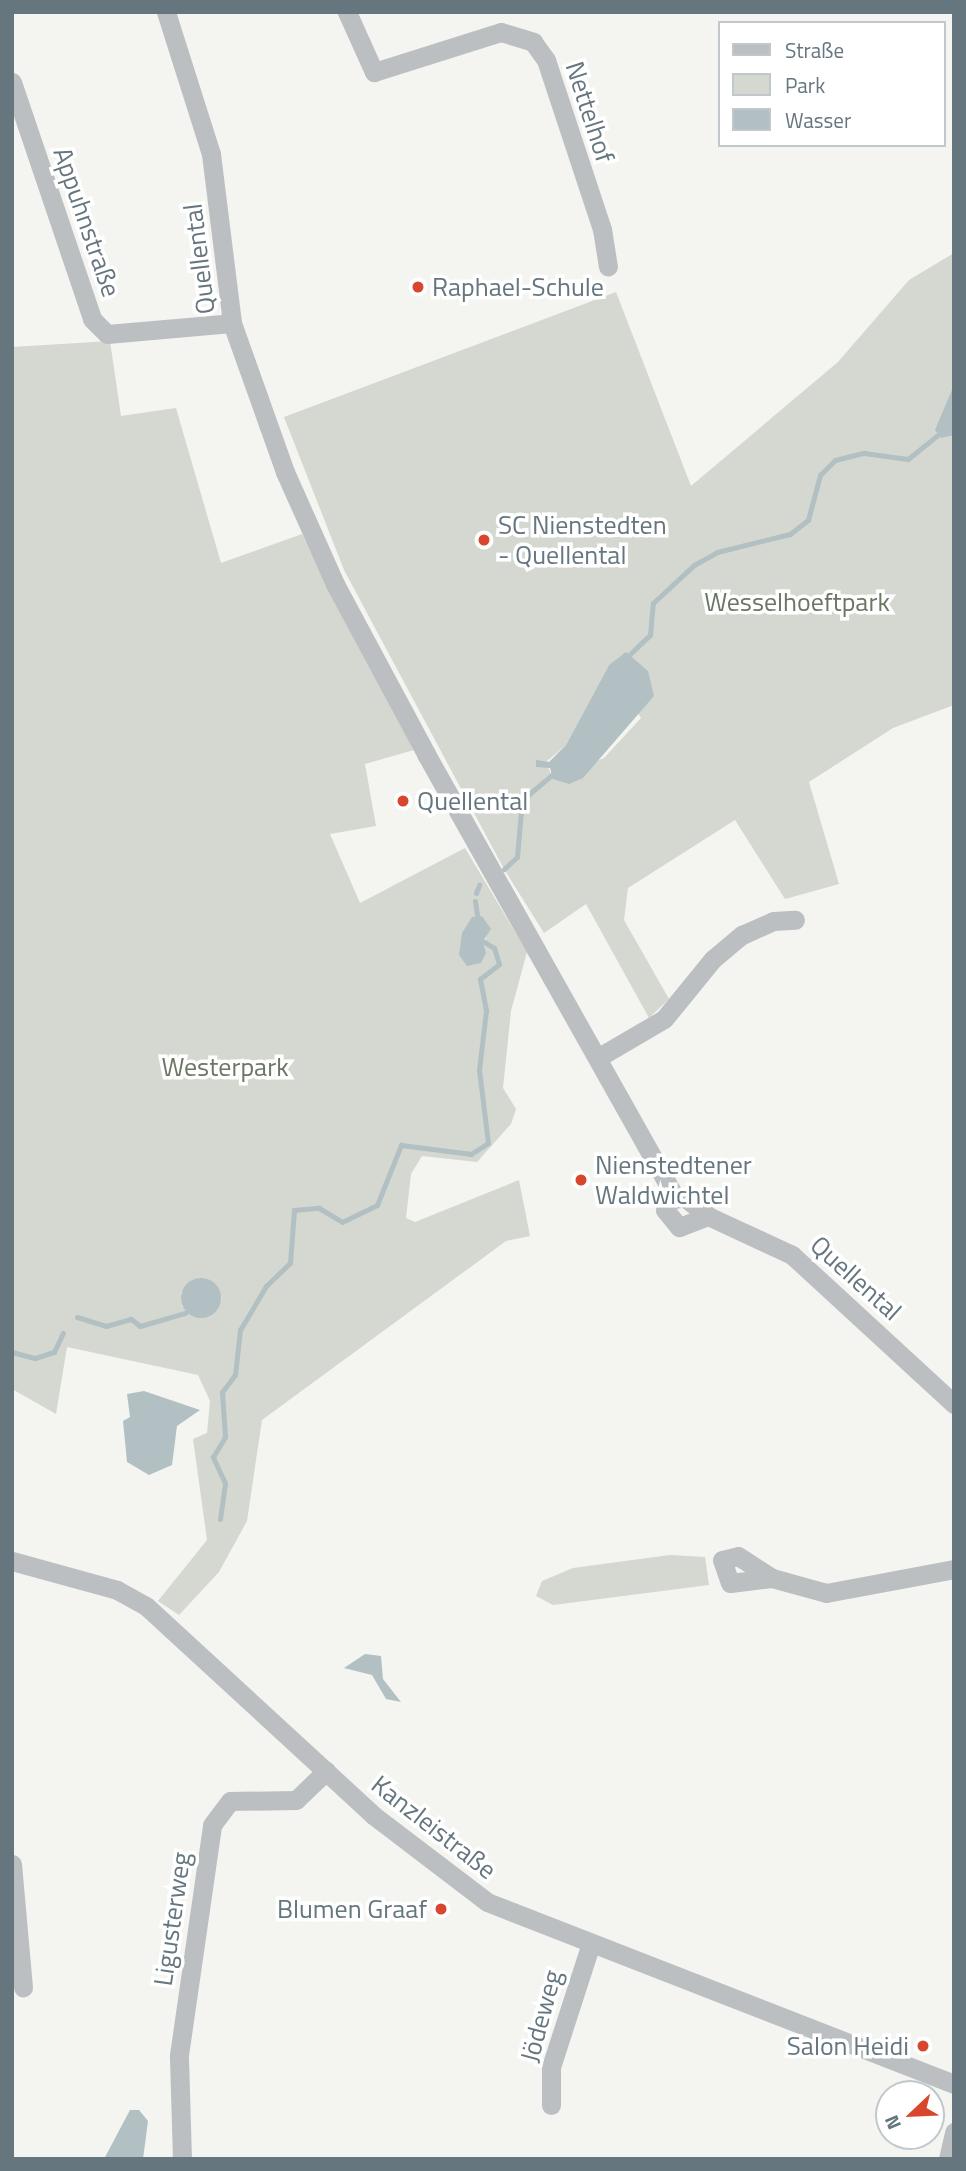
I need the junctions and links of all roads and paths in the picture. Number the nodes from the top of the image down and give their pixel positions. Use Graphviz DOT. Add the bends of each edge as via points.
graph roads {
  1 [pos="166,12"];
  2 [pos="347,12"];
  3 [pos="12,82"];
  4 [pos="608,267"];
  5 [pos="232,323"];
  6 [pos="795,920"];
  7 [pos="599,1058"];
  8 [pos="675,1197"];
  9 [pos="708,1216"];
  10 [pos="954,1404"];
  11 [pos="12,1562"];
  12 [pos="954,1569"];
  13 [pos="772,1578"];
  14 [pos="326,1771"];
  15 [pos="12,1864"];
  16 [pos="591,1943"];
  17 [pos="23,1988"];
  18 [pos="954,2084"];
  19 [pos="551,2105"];
  20 [pos="954,2132"];
  21 [pos="182,2159"];
  22 [pos="948,2159"];
  1 -- 5 [label="street, Quellental" via="211,154"];
  2 -- 4 [label="street, Nettelhof" via="374,72 501,32 533,42 547,60 602,229"];
  3 -- 5 [label="street, Appuhnstraße" via="92,319 107,334"];
  5 -- 7 [label="street, Quellental" via="278,454 335,584"];
  6 -- 7 [label="street" via="773,921 742,935 713,958 664,1019"];
  7 -- 8 [label="street, Quellental"];
  8 -- 9 [label="street, Quellental"];
  8 -- 9 [label="street, Quellental" via="665,1210 673,1225"];
  9 -- 10 [label="street, Quellental" via="810,1267"];
  11 -- 14 [label="street, Kanzleistraße" via="117,1590 146,1606"];
  12 -- 13 [label="street" via="827,1593"];
  14 -- 16 [label="street, Kanzleistraße" via="464,1888"];
  14 -- 21 [label="street, Ligusterweg" via="296,1800 230,1801 212,1825 179,2055"];
  15 -- 17 [label="street"];
  16 -- 18 [label="street, Kanzleistraße"];
  16 -- 19 [label="street, Jödeweg" via="554,2056"];
  20 -- 22 [label="street"];
}
